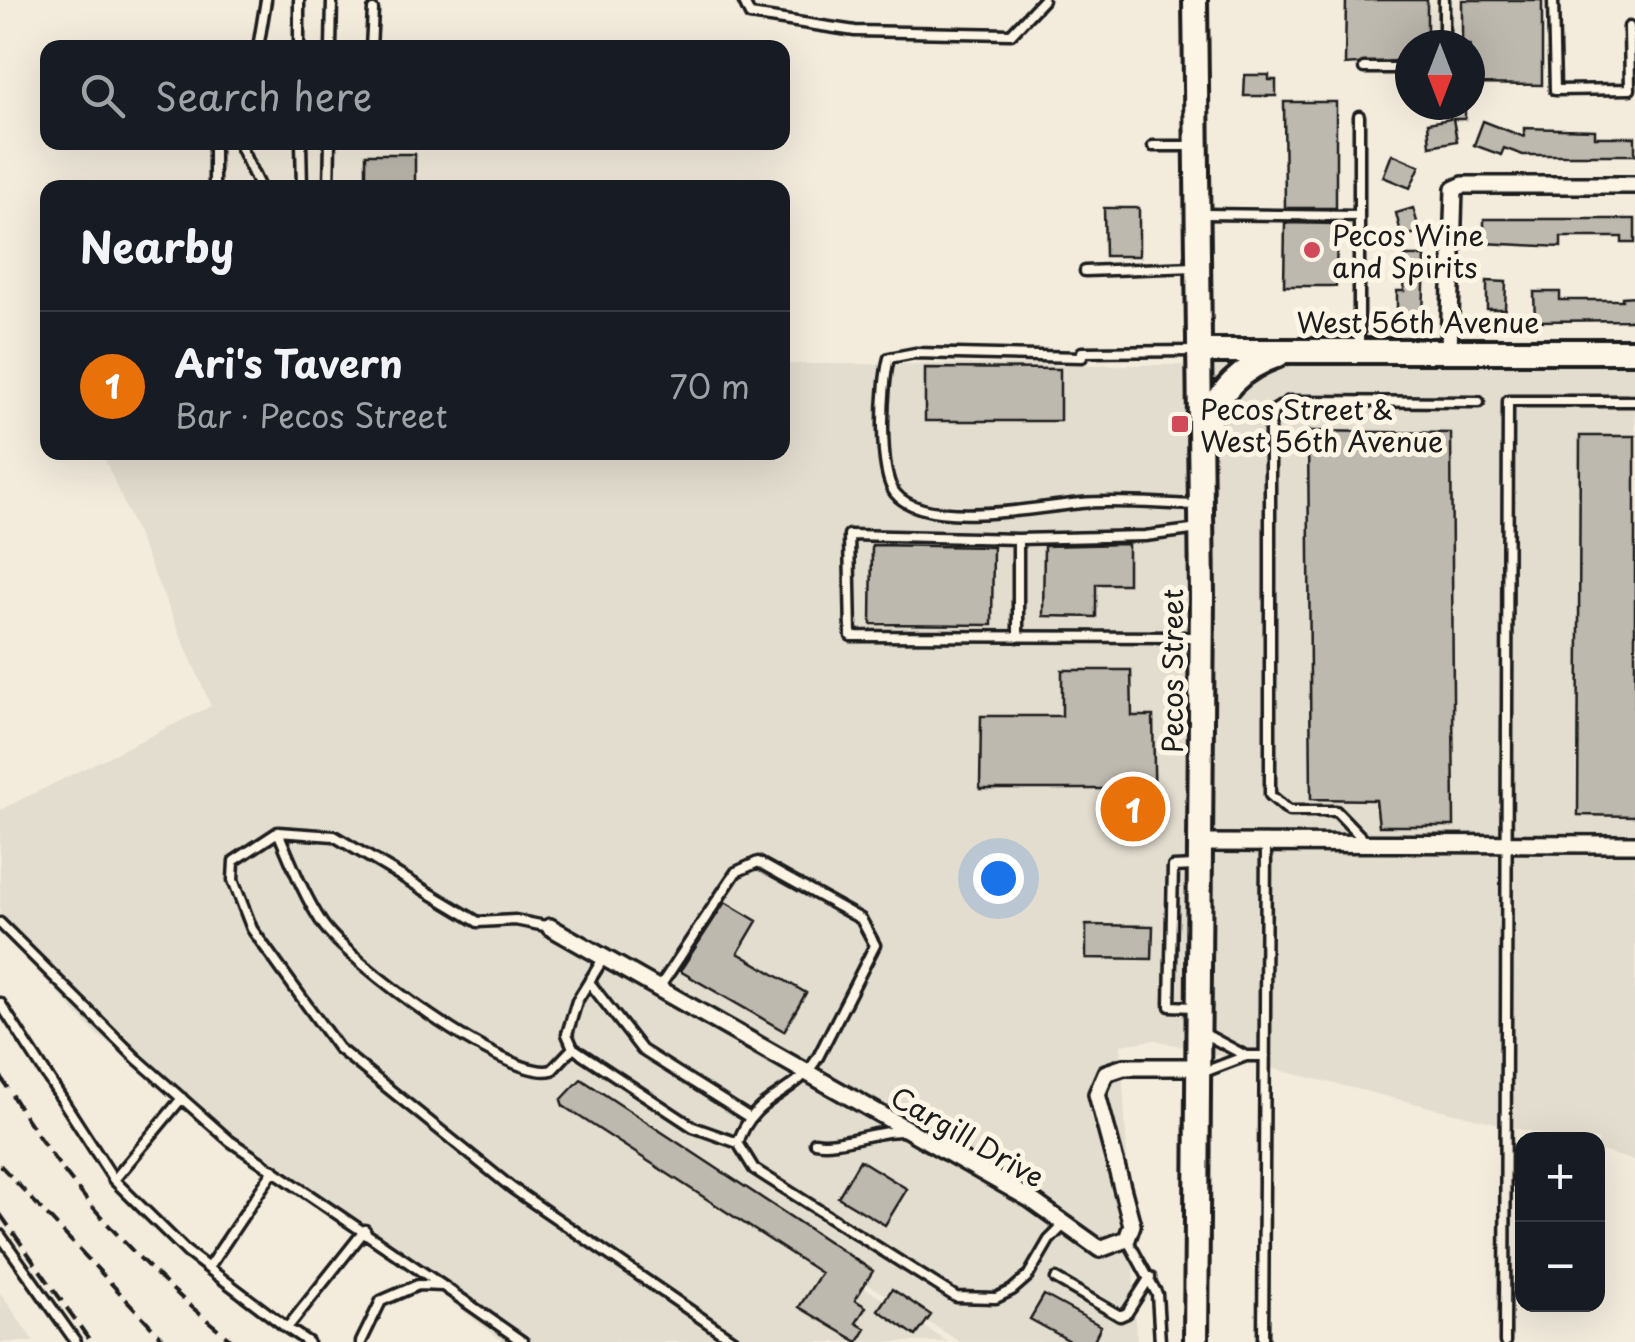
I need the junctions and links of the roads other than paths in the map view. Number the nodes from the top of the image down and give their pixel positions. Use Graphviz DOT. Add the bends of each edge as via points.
graph roads {
  1 [pos="266,0"];
  2 [pos="299,0"];
  3 [pos="332,0"];
  4 [pos="744,0"];
  5 [pos="1043,0"];
  6 [pos="1196,0"];
  7 [pos="1444,0"];
  8 [pos="1553,0"];
  9 [pos="373,10"];
  10 [pos="1629,27"];
  11 [pos="1444,30"];
  12 [pos="259,40"];
  13 [pos="300,40"];
  14 [pos="331,40"];
  15 [pos="371,40"];
  16 [pos="1364,68"];
  17 [pos="1395,68"];
  18 [pos="1358,116"];
  19 [pos="1153,146"];
  20 [pos="1198,146"];
  21 [pos="214,150"];
  22 [pos="242,150"];
  23 [pos="301,150"];
  24 [pos="330,150"];
  25 [pos="214,180"];
  26 [pos="256,180"];
  27 [pos="302,180"];
  28 [pos="329,180"];
  29 [pos="1635,185"];
  30 [pos="1199,214"];
  31 [pos="1358,216"];
  32 [pos="1200,267"];
  33 [pos="1085,271"];
  34 [pos="1359,350"];
  35 [pos="1201,351"];
  36 [pos="1292,351"];
  37 [pos="1449,351"];
  38 [pos="1635,351"];
  39 [pos="1635,401"];
  40 [pos="1479,402"];
  41 [pos="1200,462"];
  42 [pos="1200,505"];
  43 [pos="1201,529"];
  44 [pos="1018,538"];
  45 [pos="1018,637"];
  46 [pos="1201,637"];
  47 [pos="278,832"];
  48 [pos="1266,843"];
  49 [pos="1367,844"];
  50 [pos="1507,844"];
  51 [pos="1635,844"];
  52 [pos="1200,855"];
  53 [pos="0,923"];
  54 [pos="550,927"];
  55 [pos="604,958"];
  56 [pos="589,982"];
  57 [pos="658,988"];
  58 [pos="0,1003"];
  59 [pos="1198,1018"];
  60 [pos="573,1048"];
  61 [pos="1246,1056"];
  62 [pos="1265,1056"];
  63 [pos="1196,1072"];
  64 [pos="808,1074"];
  65 [pos="182,1098"];
  66 [pos="746,1116"];
  67 [pos="910,1132"];
  68 [pos="815,1142"];
  69 [pos="738,1143"];
  70 [pos="274,1170"];
  71 [pos="114,1180"];
  72 [pos="1065,1224"];
  73 [pos="365,1230"];
  74 [pos="0,1234"];
  75 [pos="1127,1239"];
  76 [pos="208,1268"];
  77 [pos="1150,1277"];
  78 [pos="1056,1279"];
  79 [pos="443,1286"];
  80 [pos="287,1328"];
  81 [pos="76,1342"];
  82 [pos="308,1342"];
  83 [pos="361,1342"];
  84 [pos="524,1342"];
  85 [pos="736,1342"];
  86 [pos="1160,1342"];
  87 [pos="1196,1342"];
  88 [pos="1263,1342"];
  89 [pos="1504,1342"];
  1 -- 12 [label="lane"];
  2 -- 13 [label="lane"];
  3 -- 14 [label="lane"];
  4 -- 5 [label="lane" via="750,15 855,31 1012,34"];
  6 -- 20 [label="main road, Pecos Street"];
  7 -- 11 [label="lane"];
  8 -- 10 [label="lane" via="1555,90 1630,90"];
  9 -- 15 [label="lane"];
  16 -- 17 [label="lane"];
  18 -- 31 [label="lane"];
  19 -- 20 [label="lane"];
  20 -- 30 [label="main road, Pecos Street"];
  21 -- 25 [label="lane"];
  22 -- 26 [label="lane"];
  23 -- 27 [label="lane"];
  24 -- 28 [label="lane"];
  29 -- 37 [label="street" via="1463,185 1451,194"];
  30 -- 31 [label="lane"];
  30 -- 32 [label="main road, Pecos Street"];
  31 -- 34 [label="lane"];
  32 -- 33 [label="lane"];
  32 -- 35 [label="main road, Pecos Street"];
  34 -- 36 [label="main road, West 56th Avenue"];
  34 -- 37 [label="main road, West 56th Avenue"];
  35 -- 36 [label="main road, West 56th Avenue"];
  35 -- 41 [label="main road, Pecos Street"];
  35 -- 42 [label="lane" via="916,352 889,358 884,377 886,467 894,493 916,508"];
  36 -- 41 [label="main road" via="1258,362 1230,384 1209,420"];
  37 -- 38 [label="main road, West 56th Avenue"];
  39 -- 50 [label="lane" via="1508,401"];
  40 -- 49 [label="lane" via="1289,401 1273,410 1270,794 1289,811 1336,811"];
  41 -- 42 [label="main road, Pecos Street"];
  42 -- 43 [label="main road, Pecos Street"];
  43 -- 44 [label="lane"];
  43 -- 46 [label="main road, Pecos Street"];
  44 -- 45 [label="lane"];
  44 -- 45 [label="lane" via="849,535 851,636"];
  45 -- 46 [label="lane"];
  46 -- 52 [label="main road, Pecos Street"];
  47 -- 54 [label="lane" via="334,836 478,922"];
  47 -- 60 [label="lane" via="322,924 388,988 520,1069 552,1070"];
  47 -- 85 [label="lane" via="234,861 233,880 252,929 338,1048 512,1188"];
  48 -- 49 [label="street"];
  48 -- 52 [label="street"];
  48 -- 62 [label="lane"];
  49 -- 50 [label="street"];
  50 -- 51 [label="street"];
  50 -- 89 [label="lane"];
  52 -- 59 [label="main road, Pecos Street"];
  53 -- 65 [label="lane"];
  54 -- 55 [label="street, Cargill Drive"];
  55 -- 56 [label="lane"];
  55 -- 57 [label="street, Cargill Drive"];
  56 -- 60 [label="lane" via="567,1034"];
  56 -- 66 [label="lane" via="642,1050"];
  57 -- 64 [label="street, Cargill Drive"];
  57 -- 64 [label="lane" via="736,872 758,862 862,919 875,944"];
  58 -- 71 [label="lane"];
  59 -- 61 [label="lane" via="1222,1046"];
  59 -- 63 [label="main road, Pecos Street"];
  60 -- 69 [label="lane" via="694,1128"];
  61 -- 62 [label="lane"];
  61 -- 63 [label="lane"];
  62 -- 88 [label="lane"];
  63 -- 75 [label="street" via="1124,1067 1106,1074 1097,1094 1131,1209"];
  63 -- 87 [label="main road, Pecos Street"];
  64 -- 66 [label="lane"];
  64 -- 67 [label="street, Cargill Drive"];
  65 -- 70 [label="lane"];
  65 -- 71 [label="lane"];
  66 -- 69 [label="lane"];
  67 -- 68 [label="lane"];
  67 -- 72 [label="street, Cargill Drive"];
  69 -- 72 [label="lane" via="754,1169 956,1297 996,1298 1012,1290"];
  70 -- 73 [label="lane"];
  70 -- 76 [label="lane"];
  71 -- 76 [label="lane"];
  72 -- 75 [label="street, Cargill Drive" via="1100,1249"];
  73 -- 79 [label="lane"];
  73 -- 80 [label="lane"];
  74 -- 81 [label="lane"];
  75 -- 77 [label="lane"];
  76 -- 80 [label="lane"];
  77 -- 78 [label="lane" via="1120,1316"];
  77 -- 86 [label="lane"];
  79 -- 83 [label="lane" via="418,1285 381,1301"];
  79 -- 84 [label="lane"];
  80 -- 82 [label="lane"];
}
